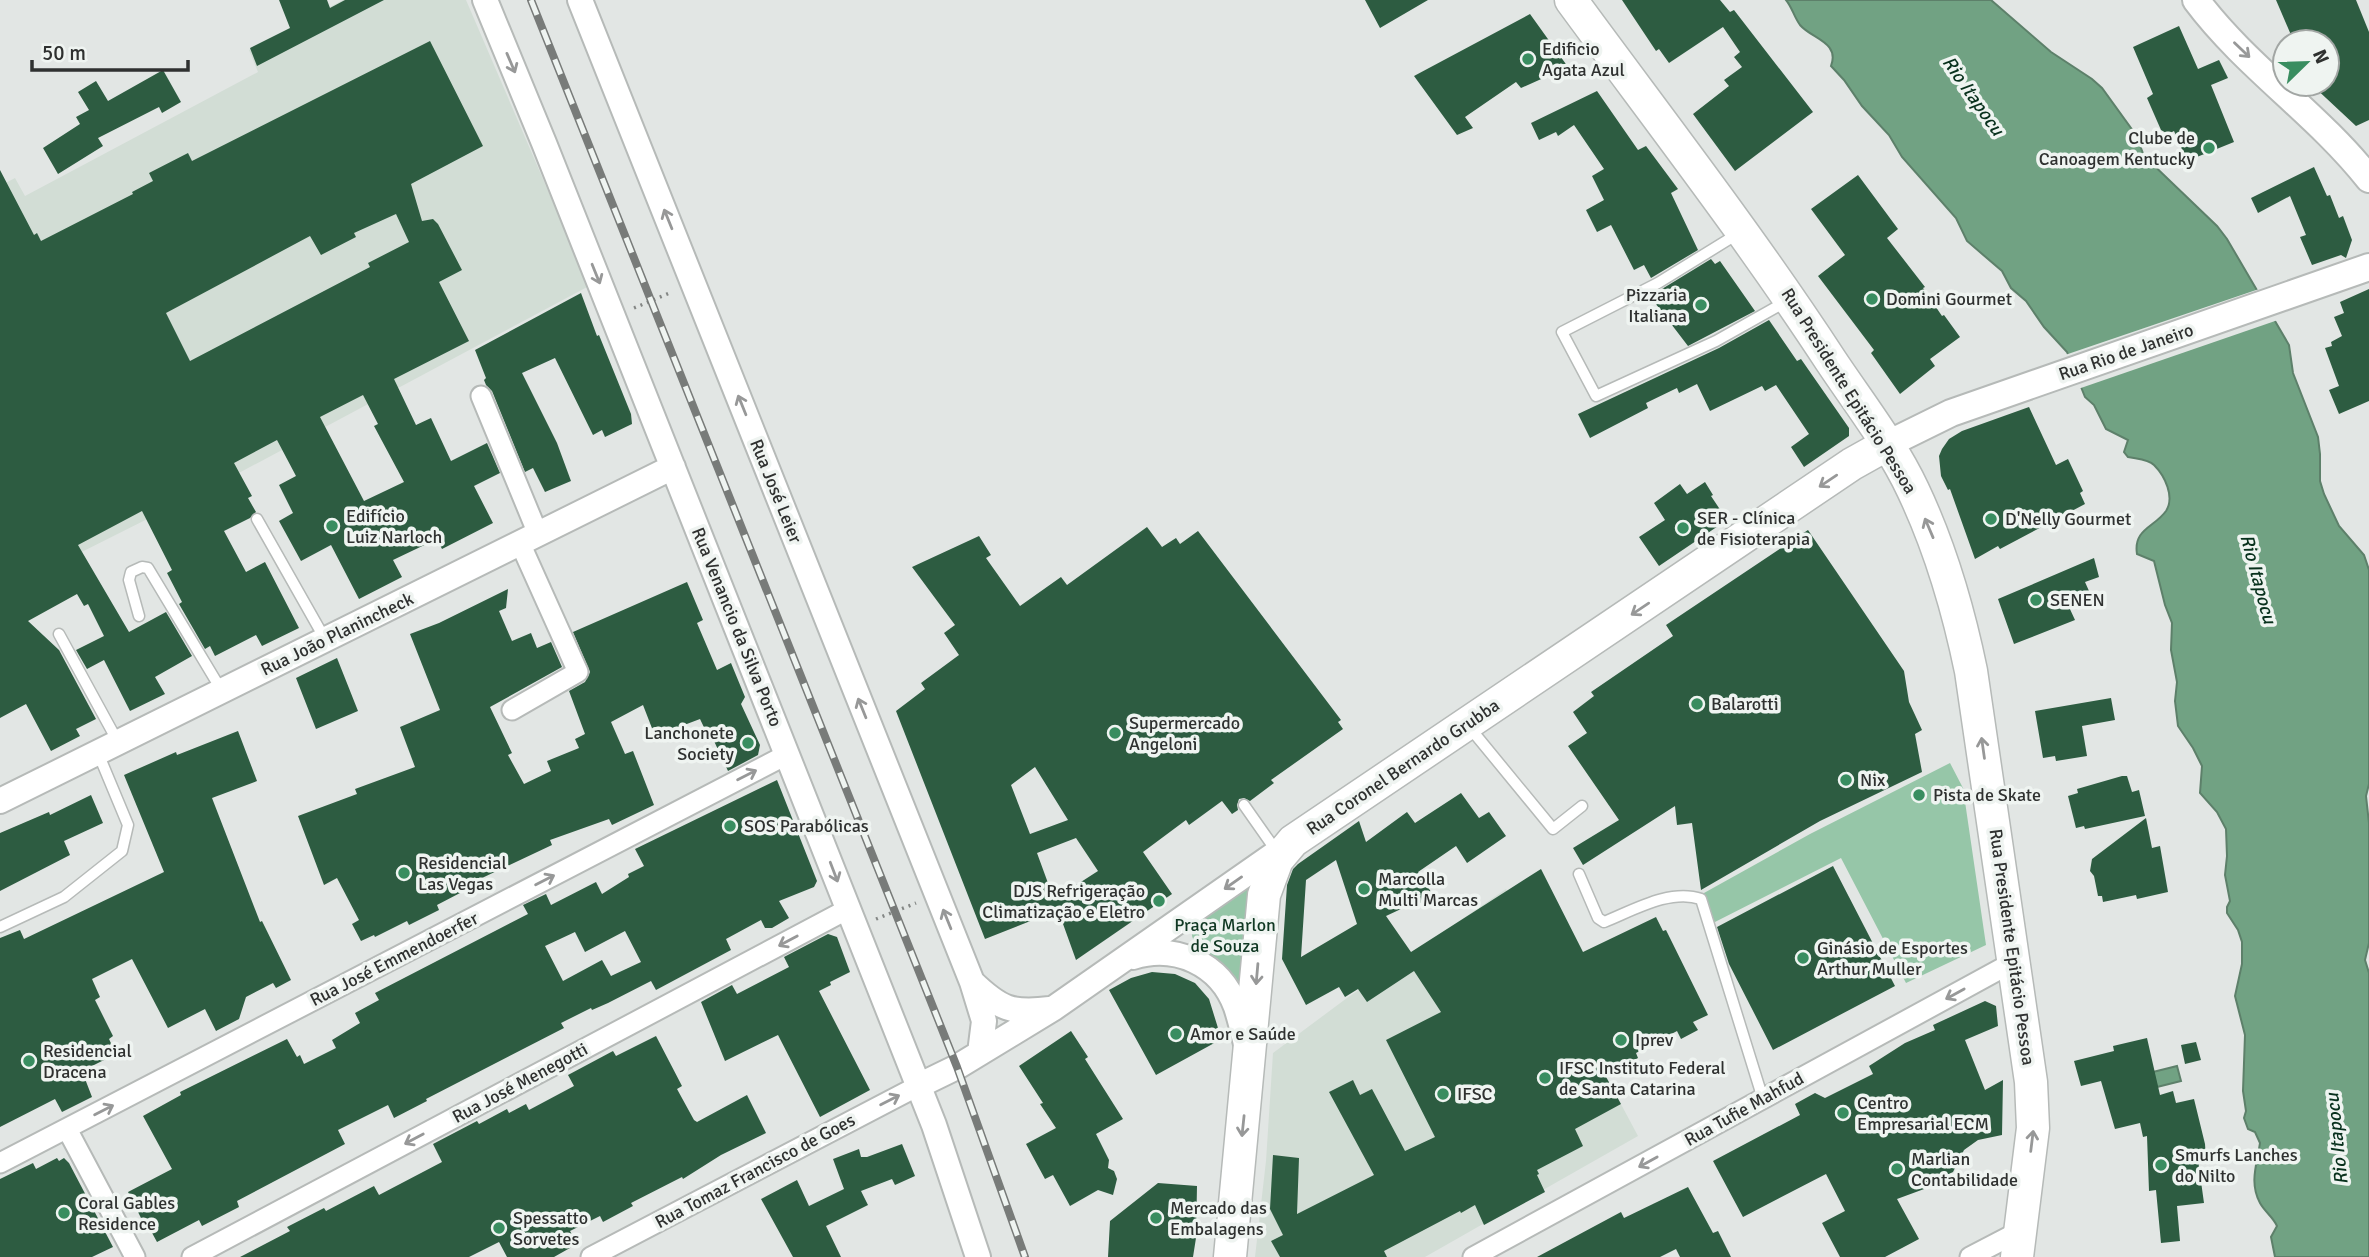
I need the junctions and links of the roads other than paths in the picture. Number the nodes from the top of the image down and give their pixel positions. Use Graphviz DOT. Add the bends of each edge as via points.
graph roads {
  1 [pos="485,0"];
  2 [pos="580,0"];
  3 [pos="1571,0"];
  4 [pos="2196,0"];
  5 [pos="2369,179"];
  6 [pos="1741,231"];
  7 [pos="2368,267"];
  8 [pos="1790,299"];
  9 [pos="481,396"];
  10 [pos="1886,445"];
  11 [pos="673,467"];
  12 [pos="257,519"];
  13 [pos="529,539"];
  14 [pos="139,617"];
  15 [pos="59,634"];
  16 [pos="325,640"];
  17 [pos="222,691"];
  18 [pos="512,710"];
  19 [pos="1468,724"];
  20 [pos="108,747"];
  21 [pos="788,754"];
  22 [pos="2,794"];
  23 [pos="1244,805"];
  24 [pos="1582,806"];
  25 [pos="1285,847"];
  26 [pos="1578,874"];
  27 [pos="848,909"];
  28 [pos="1188,914"];
  29 [pos="0,927"];
  30 [pos="1193,959"];
  31 [pos="1125,960"];
  32 [pos="2015,961"];
  33 [pos="972,982"];
  34 [pos="1054,1008"];
  35 [pos="980,1053"];
  36 [pos="905,1054"];
  37 [pos="1250,1058"];
  38 [pos="953,1069"];
  39 [pos="918,1086"];
  40 [pos="1763,1099"];
  41 [pos="934,1125"];
  42 [pos="67,1129"];
  43 [pos="0,1163"];
  44 [pos="2018,1244"];
  45 [pos="135,1257"];
  46 [pos="192,1257"];
  47 [pos="592,1257"];
  48 [pos="978,1257"];
  49 [pos="1230,1257"];
  50 [pos="1473,1257"];
  51 [pos="1970,1257"];
  1 -- 11 [label="street, Rua Venancio da Silva Porto, one-way"];
  33 -- 2 [label="street, Rua José Leier, one-way"];
  3 -- 6 [label="highway, Rua Presidente Epitácio Pessoa"];
  4 -- 5 [label="main road, one-way"];
  6 -- 8 [label="highway, Rua Presidente Epitácio Pessoa"];
  6 -- 8 [label="lane" via="1658,283 1562,332 1596,396 1716,341"];
  7 -- 10 [label="main road, Rua Rio de Janeiro" via="1951,413"];
  8 -- 10 [label="highway, Rua Presidente Epitácio Pessoa"];
  9 -- 13 [label="street"];
  10 -- 19 [label="highway, Rua Coronel Bernardo Grubba, one-way"];
  32 -- 10 [label="highway, Rua Presidente Epitácio Pessoa, one-way" via="1960,617 1943,560 1913,490"];
  11 -- 13 [label="street, Rua João Planincheck"];
  11 -- 21 [label="street, Rua Venancio da Silva Porto"];
  12 -- 16 [label="lane"];
  13 -- 16 [label="street, Rua João Planincheck"];
  13 -- 18 [label="street" via="578,672"];
  14 -- 17 [label="lane" via="129,580 131,572 142,567 148,568"];
  15 -- 20 [label="lane"];
  16 -- 17 [label="street, Rua João Planincheck"];
  17 -- 20 [label="street, Rua João Planincheck"];
  19 -- 24 [label="lane" via="1553,829"];
  19 -- 25 [label="highway, Rua Coronel Bernardo Grubba"];
  20 -- 22 [label="street, Rua João Planincheck"];
  20 -- 29 [label="lane" via="128,825 122,851 64,897"];
  21 -- 27 [label="street, Rua Venancio da Silva Porto, one-way"];
  42 -- 21 [label="street, Rua José Emmendoerfer, one-way"];
  23 -- 25 [label="lane"];
  25 -- 28 [label="street, Rua Coronel Bernardo Grubba, one-way"];
  25 -- 37 [label="highway, one-way" via="1264,895"];
  26 -- 40 [label="lane" via="1604,922 1683,895 1701,899"];
  27 -- 36 [label="street, Rua Venancio da Silva Porto"];
  27 -- 46 [label="street, Rua José Menegotti, one-way"];
  28 -- 30 [label="street" via="1181,939"];
  28 -- 31 [label="street, Rua Coronel Bernardo Grubba"];
  30 -- 31 [label="street" via="1156,952"];
  30 -- 37 [label="street" via="1230,993"];
  31 -- 34 [label="street, Rua Coronel Bernardo Grubba"];
  32 -- 40 [label="street, Rua Tufie Mahfud, one-way"];
  44 -- 32 [label="highway, Rua Presidente Epitácio Pessoa, one-way" via="2033,1128"];
  33 -- 34 [label="street" via="1006,1008 1026,1012"];
  33 -- 35 [label="street, Rua José Leier" via="984,1020"];
  34 -- 35 [label="street, Rua Coronel Bernardo Grubba"];
  35 -- 38 [label="street, Rua Coronel Bernardo Grubba"];
  36 -- 38 [label="street" via="921,1065"];
  36 -- 39 [label="street, Rua Venancio da Silva Porto"];
  37 -- 49 [label="highway, one-way"];
  38 -- 39 [label="street, Rua Coronel Bernardo Grubba"];
  38 -- 41 [label="street" via="936,1105"];
  39 -- 41 [label="street, Rua Venancio da Silva Porto"];
  47 -- 39 [label="street, Rua Tomaz Francisco de Goes, one-way"];
  40 -- 50 [label="street, Rua Tufie Mahfud, one-way"];
  41 -- 48 [label="street, Rua Venancio da Silva Porto"];
  42 -- 43 [label="street, Rua José Emmendoerfer"];
  42 -- 45 [label="street"];
  44 -- 51 [label="street"];
}
